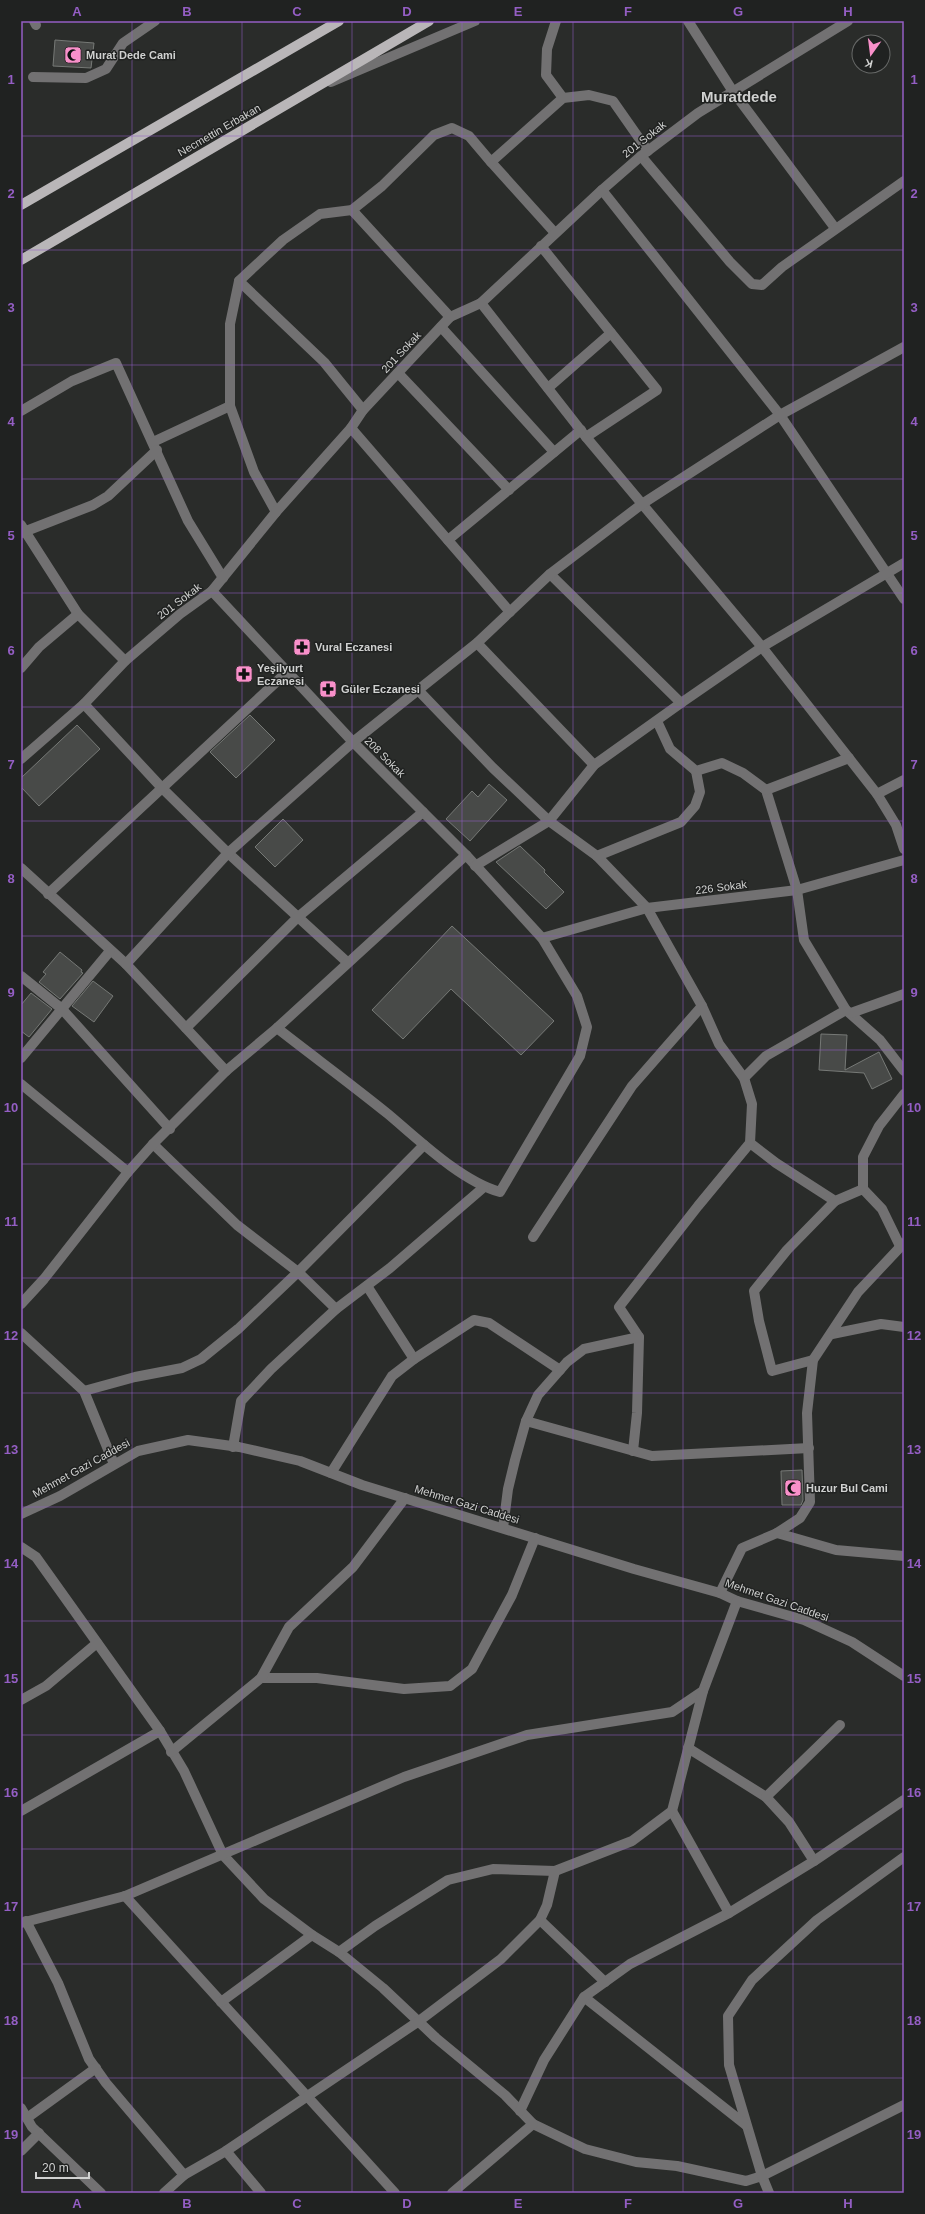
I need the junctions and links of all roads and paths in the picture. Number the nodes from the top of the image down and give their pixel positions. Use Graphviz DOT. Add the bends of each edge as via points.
graph roads {
  1 [pos="155,21"];
  2 [pos="340,21"];
  3 [pos="429,21"];
  4 [pos="475,21"];
  5 [pos="556,21"];
  6 [pos="688,21"];
  7 [pos="848,21"];
  8 [pos="33,77"];
  9 [pos="732,90"];
  10 [pos="307,93"];
  11 [pos="563,98"];
  12 [pos="644,154"];
  13 [pos="491,162"];
  14 [pos="904,181"];
  15 [pos="602,190"];
  16 [pos="21,206"];
  17 [pos="352,210"];
  18 [pos="835,228"];
  19 [pos="555,234"];
  20 [pos="541,246"];
  21 [pos="21,260"];
  22 [pos="239,281"];
  23 [pos="481,303"];
  24 [pos="450,317"];
  25 [pos="440,327"];
  26 [pos="611,333"];
  27 [pos="904,347"];
  28 [pos="398,373"];
  29 [pos="548,388"];
  30 [pos="230,406"];
  31 [pos="363,410"];
  32 [pos="21,411"];
  33 [pos="780,415"];
  34 [pos="351,428"];
  35 [pos="584,433"];
  36 [pos="155,446"];
  37 [pos="554,452"];
  38 [pos="509,490"];
  39 [pos="642,504"];
  40 [pos="276,512"];
  41 [pos="22,529"];
  42 [pos="448,540"];
  43 [pos="904,564"];
  44 [pos="887,573"];
  45 [pos="550,574"];
  46 [pos="223,578"];
  47 [pos="212,591"];
  48 [pos="904,599"];
  49 [pos="510,612"];
  50 [pos="78,614"];
  51 [pos="477,643"];
  52 [pos="762,647"];
  53 [pos="125,661"];
  54 [pos="21,668"];
  55 [pos="287,672"];
  56 [pos="418,690"];
  57 [pos="681,703"];
  58 [pos="84,704"];
  59 [pos="657,721"];
  60 [pos="353,742"];
  61 [pos="849,758"];
  62 [pos="21,759"];
  63 [pos="594,765"];
  64 [pos="696,771"];
  65 [pos="904,780"];
  66 [pos="162,788"];
  67 [pos="766,790"];
  68 [pos="878,794"];
  69 [pos="423,812"];
  70 [pos="549,821"];
  71 [pos="904,849"];
  72 [pos="228,853"];
  73 [pos="466,855"];
  74 [pos="596,856"];
  75 [pos="904,860"];
  76 [pos="475,866"];
  77 [pos="21,868"];
  78 [pos="797,890"];
  79 [pos="48,894"];
  80 [pos="647,908"];
  81 [pos="298,917"];
  82 [pos="542,938"];
  83 [pos="110,951"];
  84 [pos="347,962"];
  85 [pos="126,964"];
  86 [pos="21,976"];
  87 [pos="904,994"];
  88 [pos="702,1006"];
  89 [pos="62,1009"];
  90 [pos="848,1011"];
  91 [pos="186,1028"];
  92 [pos="276,1028"];
  93 [pos="21,1058"];
  94 [pos="226,1071"];
  95 [pos="904,1071"];
  96 [pos="744,1078"];
  97 [pos="22,1086"];
  98 [pos="904,1094"];
  99 [pos="170,1129"];
  100 [pos="750,1143"];
  101 [pos="153,1144"];
  102 [pos="424,1145"];
  103 [pos="128,1172"];
  104 [pos="484,1187"];
  105 [pos="863,1189"];
  106 [pos="835,1201"];
  107 [pos="533,1237"];
  108 [pos="902,1244"];
  109 [pos="298,1272"];
  110 [pos="367,1286"];
  111 [pos="21,1304"];
  112 [pos="336,1309"];
  113 [pos="904,1327"];
  114 [pos="21,1333"];
  115 [pos="832,1334"];
  116 [pos="639,1337"];
  117 [pos="414,1359"];
  118 [pos="813,1360"];
  119 [pos="560,1370"];
  120 [pos="84,1391"];
  121 [pos="526,1421"];
  122 [pos="233,1447"];
  123 [pos="809,1448"];
  124 [pos="633,1451"];
  125 [pos="114,1464"];
  126 [pos="332,1473"];
  127 [pos="405,1498"];
  128 [pos="21,1514"];
  129 [pos="503,1528"];
  130 [pos="778,1533"];
  131 [pos="535,1538"];
  132 [pos="22,1548"];
  133 [pos="904,1556"];
  134 [pos="720,1593"];
  135 [pos="737,1601"];
  136 [pos="97,1643"];
  137 [pos="904,1676"];
  138 [pos="261,1678"];
  139 [pos="703,1691"];
  140 [pos="21,1700"];
  141 [pos="840,1725"];
  142 [pos="160,1731"];
  143 [pos="688,1748"];
  144 [pos="171,1752"];
  145 [pos="766,1797"];
  146 [pos="904,1800"];
  147 [pos="21,1811"];
  148 [pos="672,1811"];
  149 [pos="223,1855"];
  150 [pos="904,1857"];
  151 [pos="814,1861"];
  152 [pos="555,1871"];
  153 [pos="125,1896"];
  154 [pos="729,1913"];
  155 [pos="540,1920"];
  156 [pos="24,1922"];
  157 [pos="312,1935"];
  158 [pos="339,1952"];
  159 [pos="605,1982"];
  160 [pos="584,1997"];
  161 [pos="221,2002"];
  162 [pos="419,2020"];
  163 [pos="96,2068"];
  164 [pos="305,2096"];
  165 [pos="904,2105"];
  166 [pos="21,2108"];
  167 [pos="520,2111"];
  168 [pos="27,2118"];
  169 [pos="533,2124"];
  170 [pos="746,2125"];
  171 [pos="40,2133"];
  172 [pos="21,2151"];
  173 [pos="226,2151"];
  174 [pos="184,2175"];
  175 [pos="762,2176"];
  176 [pos="101,2193"];
  177 [pos="164,2193"];
  178 [pos="261,2193"];
  179 [pos="395,2193"];
  180 [pos="452,2193"];
  181 [pos="769,2193"];
  1 -- 8 [label="street" via="123,43 106,69 86,78"];
  2 -- 16 [label="main road"];
  3 -- 10 [label="main road, Necmettin Erbakan"];
  4 -- 10 [label="street"];
  5 -- 11 [label="street" via="547,49 546,75"];
  6 -- 9 [label="street"];
  7 -- 9 [label="street, 201 Sokak"];
  9 -- 12 [label="street, 201 Sokak"];
  9 -- 18 [label="street"];
  10 -- 21 [label="main road, Necmettin Erbakan"];
  11 -- 12 [label="street" via="588,95 613,101"];
  11 -- 13 [label="street"];
  12 -- 15 [label="street, 201 Sokak"];
  12 -- 18 [label="street" via="730,262 752,284 762,285"];
  13 -- 17 [label="street" via="470,136 452,128 434,135 382,186"];
  13 -- 19 [label="street"];
  14 -- 18 [label="street"];
  15 -- 19 [label="street, 201 Sokak"];
  15 -- 33 [label="street"];
  17 -- 22 [label="street" via="320,214 283,240"];
  17 -- 24 [label="street"];
  19 -- 20 [label="street, 201 Sokak"];
  20 -- 23 [label="street, 201 Sokak"];
  20 -- 26 [label="street"];
  22 -- 30 [label="street" via="230,324"];
  22 -- 31 [label="street" via="324,362"];
  23 -- 24 [label="street, 201 Sokak"];
  23 -- 29 [label="street"];
  24 -- 25 [label="street, 201 Sokak"];
  25 -- 28 [label="street, 201 Sokak"];
  25 -- 37 [label="street"];
  26 -- 29 [label="street"];
  26 -- 35 [label="street" via="657,390"];
  27 -- 33 [label="street"];
  28 -- 31 [label="street, 201 Sokak"];
  28 -- 38 [label="street"];
  29 -- 35 [label="street"];
  30 -- 36 [label="street"];
  30 -- 40 [label="street" via="254,472"];
  31 -- 34 [label="street, 201 Sokak"];
  32 -- 36 [label="street" via="72,382 116,364"];
  33 -- 39 [label="street"];
  33 -- 44 [label="street"];
  34 -- 40 [label="street, 201 Sokak"];
  34 -- 42 [label="street"];
  35 -- 37 [label="street"];
  35 -- 39 [label="street"];
  36 -- 41 [label="street" via="108,496 93,505"];
  36 -- 46 [label="street" via="188,521"];
  37 -- 38 [label="street"];
  38 -- 42 [label="street"];
  39 -- 45 [label="street"];
  39 -- 52 [label="street"];
  40 -- 46 [label="street, 201 Sokak"];
  41 -- 50 [label="street"];
  42 -- 49 [label="street"];
  43 -- 44 [label="street"];
  44 -- 48 [label="street"];
  44 -- 52 [label="street"];
  45 -- 49 [label="street"];
  45 -- 57 [label="street"];
  46 -- 47 [label="street, 201 Sokak"];
  47 -- 53 [label="street, 201 Sokak" via="180,614"];
  47 -- 55 [label="street, 208 Sokak"];
  49 -- 51 [label="street"];
  50 -- 53 [label="street"];
  50 -- 54 [label="street" via="39,647"];
  51 -- 56 [label="street"];
  51 -- 63 [label="street"];
  52 -- 57 [label="street"];
  52 -- 61 [label="street"];
  53 -- 58 [label="street, 201 Sokak"];
  55 -- 60 [label="street, 208 Sokak"];
  55 -- 66 [label="street"];
  56 -- 60 [label="street"];
  56 -- 70 [label="street"];
  57 -- 59 [label="street"];
  58 -- 62 [label="street, 201 Sokak"];
  58 -- 66 [label="street"];
  59 -- 63 [label="street"];
  59 -- 64 [label="street" via="670,749"];
  60 -- 69 [label="street, 208 Sokak"];
  60 -- 72 [label="street"];
  61 -- 67 [label="street"];
  61 -- 68 [label="street"];
  63 -- 70 [label="street"];
  64 -- 67 [label="street" via="722,762"];
  64 -- 74 [label="street" via="700,792 695,806 681,822"];
  65 -- 68 [label="street"];
  66 -- 72 [label="street"];
  66 -- 79 [label="street"];
  67 -- 78 [label="street"];
  68 -- 71 [label="street" via="896,825"];
  69 -- 73 [label="street, 208 Sokak"];
  69 -- 81 [label="street"];
  70 -- 74 [label="street"];
  70 -- 76 [label="street"];
  72 -- 81 [label="street"];
  72 -- 85 [label="street"];
  73 -- 76 [label="street, 208 Sokak"];
  73 -- 84 [label="street"];
  74 -- 80 [label="street"];
  75 -- 78 [label="street, 226 Sokak"];
  76 -- 82 [label="street, 208 Sokak"];
  77 -- 79 [label="street"];
  78 -- 80 [label="street, 226 Sokak"];
  78 -- 90 [label="street" via="804,940"];
  79 -- 83 [label="street"];
  80 -- 82 [label="street, 226 Sokak"];
  80 -- 88 [label="street"];
  81 -- 84 [label="street"];
  81 -- 91 [label="street"];
  82 -- 104 [label="street, 208 Sokak" via="577,996 587,1027 580,1056 500,1192"];
  83 -- 85 [label="street"];
  83 -- 89 [label="street"];
  84 -- 92 [label="street"];
  85 -- 91 [label="street"];
  86 -- 89 [label="street"];
  87 -- 90 [label="street"];
  88 -- 96 [label="street" via="719,1044"];
  88 -- 107 [label="street" via="632,1086"];
  89 -- 93 [label="street"];
  89 -- 99 [label="street"];
  90 -- 95 [label="street" via="880,1040"];
  90 -- 96 [label="street" via="766,1056"];
  91 -- 94 [label="street"];
  92 -- 94 [label="street"];
  92 -- 102 [label="street"];
  94 -- 99 [label="street"];
  96 -- 100 [label="street" via="752,1104"];
  97 -- 103 [label="street"];
  98 -- 105 [label="street" via="879,1126 863,1158"];
  99 -- 101 [label="street"];
  100 -- 106 [label="street"];
  100 -- 116 [label="street" via="619,1307"];
  101 -- 103 [label="street"];
  101 -- 109 [label="street" via="237,1225"];
  102 -- 104 [label="street"];
  102 -- 109 [label="street"];
  103 -- 111 [label="street" via="44,1279"];
  104 -- 110 [label="street"];
  105 -- 106 [label="street"];
  105 -- 108 [label="street" via="882,1209"];
  106 -- 118 [label="street" via="787,1250 754,1291 772,1370"];
  108 -- 115 [label="street" via="858,1292"];
  109 -- 112 [label="street"];
  109 -- 120 [label="street" via="238,1329 201,1359 182,1368"];
  110 -- 112 [label="street"];
  110 -- 117 [label="street"];
  112 -- 122 [label="street" via="271,1369 241,1401"];
  113 -- 115 [label="street" via="881,1324"];
  114 -- 120 [label="street"];
  115 -- 118 [label="street"];
  116 -- 119 [label="street" via="584,1349"];
  116 -- 124 [label="street"];
  117 -- 119 [label="street" via="474,1320 489,1324"];
  117 -- 126 [label="street" via="392,1376"];
  118 -- 123 [label="street" via="808,1413"];
  119 -- 121 [label="street" via="538,1395"];
  120 -- 125 [label="street"];
  121 -- 124 [label="street"];
  121 -- 129 [label="street" via="508,1489"];
  122 -- 125 [label="street, Mehmet Gazi Caddesi" via="188,1440 138,1451"];
  122 -- 126 [label="street, Mehmet Gazi Caddesi" via="300,1461"];
  123 -- 124 [label="street" via="652,1456"];
  123 -- 130 [label="street" via="810,1502 800,1518"];
  125 -- 128 [label="street, Mehmet Gazi Caddesi" via="60,1496"];
  126 -- 127 [label="street, Mehmet Gazi Caddesi"];
  127 -- 129 [label="street, Mehmet Gazi Caddesi"];
  127 -- 138 [label="street" via="353,1567 289,1627"];
  129 -- 131 [label="street, Mehmet Gazi Caddesi"];
  130 -- 133 [label="street" via="836,1550"];
  130 -- 134 [label="street" via="742,1548"];
  131 -- 134 [label="street, Mehmet Gazi Caddesi"];
  131 -- 138 [label="street" via="512,1595 472,1669 450,1686 404,1689 317,1678"];
  132 -- 136 [label="street" via="36,1557"];
  134 -- 135 [label="street, Mehmet Gazi Caddesi"];
  135 -- 137 [label="street, Mehmet Gazi Caddesi" via="804,1620 852,1642"];
  135 -- 139 [label="street"];
  136 -- 140 [label="street" via="46,1686"];
  136 -- 142 [label="street"];
  138 -- 144 [label="street"];
  139 -- 143 [label="street"];
  139 -- 149 [label="street" via="672,1712 527,1735 404,1776"];
  141 -- 145 [label="street"];
  142 -- 144 [label="street"];
  142 -- 147 [label="street"];
  143 -- 145 [label="street"];
  143 -- 148 [label="street"];
  144 -- 149 [label="street" via="184,1771"];
  145 -- 151 [label="street" via="789,1822"];
  146 -- 151 [label="street"];
  148 -- 152 [label="street" via="632,1841"];
  148 -- 154 [label="street"];
  149 -- 153 [label="street"];
  149 -- 157 [label="street" via="264,1899"];
  150 -- 170 [label="street" via="817,1920 752,1980 728,2016 729,2065"];
  151 -- 154 [label="street"];
  152 -- 155 [label="street" via="547,1905"];
  152 -- 158 [label="street" via="493,1869 448,1880"];
  153 -- 156 [label="street"];
  153 -- 161 [label="street"];
  154 -- 159 [label="street" via="630,1964"];
  155 -- 159 [label="street"];
  155 -- 162 [label="street" via="501,1959"];
  156 -- 163 [label="street" via="58,1983 89,2059"];
  157 -- 158 [label="street"];
  157 -- 161 [label="street"];
  158 -- 162 [label="street"];
  159 -- 160 [label="street"];
  160 -- 167 [label="street" via="544,2060"];
  160 -- 170 [label="street"];
  161 -- 164 [label="street"];
  162 -- 164 [label="street"];
  162 -- 167 [label="street"];
  163 -- 168 [label="street"];
  163 -- 174 [label="street"];
  164 -- 173 [label="street"];
  164 -- 179 [label="street"];
  165 -- 175 [label="street"];
  166 -- 168 [label="street"];
  167 -- 169 [label="street"];
  168 -- 171 [label="street"];
  169 -- 175 [label="street" via="585,2149 636,2162 677,2166 746,2181"];
  169 -- 180 [label="street"];
  170 -- 175 [label="street"];
  171 -- 172 [label="street"];
  171 -- 176 [label="street"];
  173 -- 174 [label="street"];
  173 -- 178 [label="street"];
  174 -- 177 [label="street"];
  175 -- 181 [label="street"];
}
